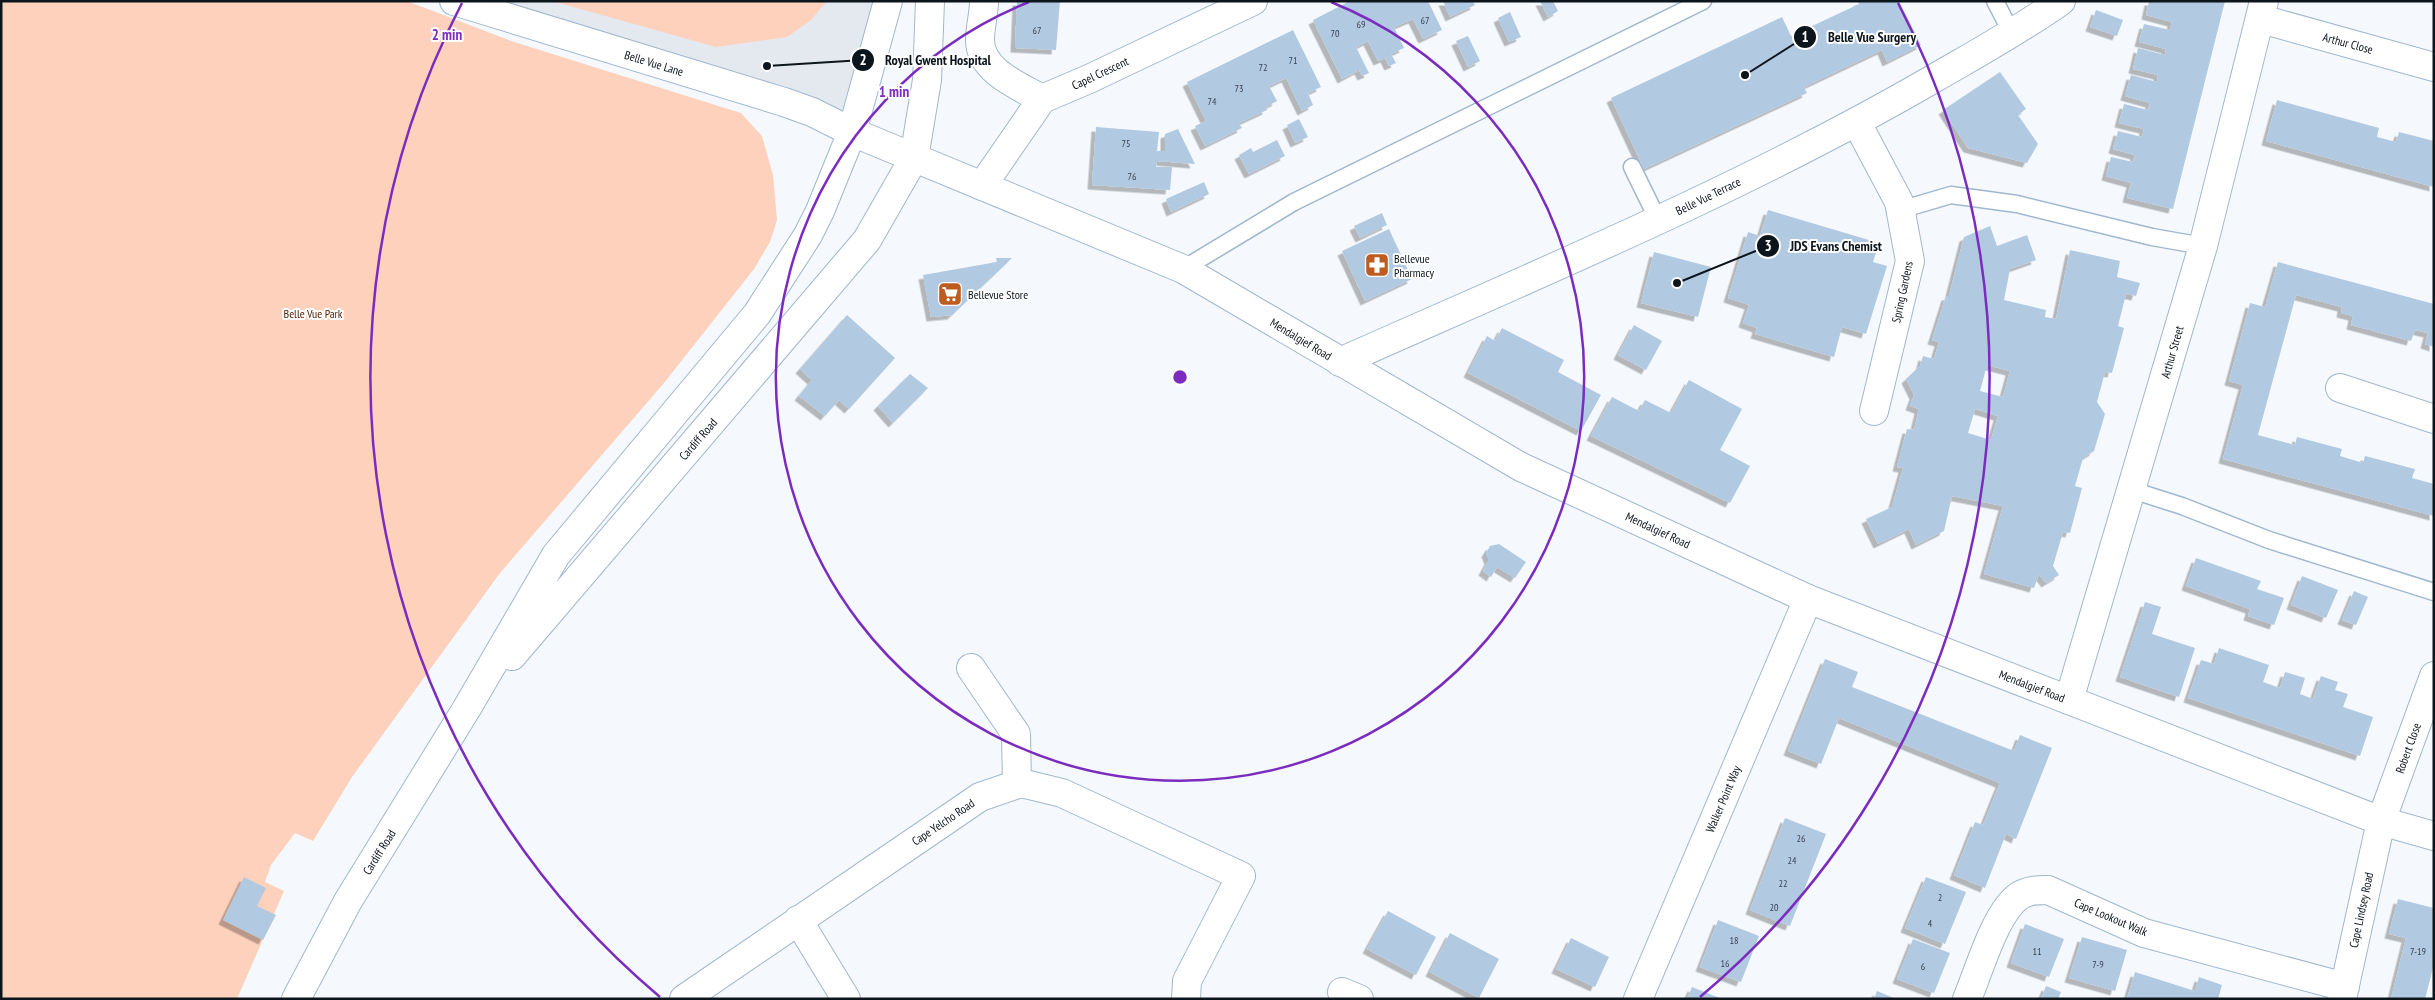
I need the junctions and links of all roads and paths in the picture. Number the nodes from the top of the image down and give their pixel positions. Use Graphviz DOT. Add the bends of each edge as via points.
graph roads {
  1 [pos="454,1"];
  2 [pos="888,1"];
  3 [pos="930,1"];
  4 [pos="984,1"];
  5 [pos="1253,1"];
  6 [pos="1703,1"];
  7 [pos="1995,1"];
  8 [pos="2061,1"];
  9 [pos="2263,10"];
  10 [pos="2012,34"];
  11 [pos="2434,67"];
  12 [pos="1042,99"];
  13 [pos="1857,123"];
  14 [pos="852,132"];
  15 [pos="914,158"];
  16 [pos="1632,167"];
  17 [pos="982,186"];
  18 [pos="1900,210"];
  19 [pos="1658,220"];
  20 [pos="2203,246"];
  21 [pos="1183,270"];
  22 [pos="1340,362"];
  23 [pos="2340,388"];
  24 [pos="1874,410"];
  25 [pos="2434,419"];
  26 [pos="2132,490"];
  27 [pos="2434,592"];
  28 [pos="1808,599"];
  29 [pos="971,668"];
  30 [pos="2434,676"];
  31 [pos="2069,700"];
  32 [pos="467,708"];
  33 [pos="1017,784"];
  34 [pos="2382,821"];
  35 [pos="2434,836"];
  36 [pos="798,920"];
  37 [pos="2343,993"];
  38 [pos="296,999"];
  39 [pos="684,999"];
  40 [pos="846,999"];
  41 [pos="1186,999"];
  42 [pos="1638,999"];
  43 [pos="1968,999"];
  1 -- 14 [label="street, Belle Vue Lane" via="784,102"];
  2 -- 14 [label="street, Cardiff Road"];
  3 -- 15 [label="street, Cardiff Road" via="927,80"];
  4 -- 12 [label="street" via="980,42 987,62 1004,78"];
  5 -- 12 [label="street, Capel Crescent"];
  6 -- 21 [label="lane" via="1294,202"];
  7 -- 10 [label="lane"];
  8 -- 10 [label="street, Belle Vue Terrace"];
  9 -- 11 [label="street, Arthur Close"];
  9 -- 20 [label="street, Arthur Street"];
  10 -- 13 [label="street, Belle Vue Terrace"];
  12 -- 17 [label="street"];
  13 -- 18 [label="street, Spring Gardens" via="1899,202"];
  13 -- 19 [label="street, Belle Vue Terrace"];
  14 -- 15 [label="street"];
  14 -- 32 [label="street, Cardiff Road" via="808,235 757,314 556,555"];
  15 -- 17 [label="street, Mendalgief Road"];
  15 -- 32 [label="street, Cardiff Road" via="867,240"];
  16 -- 19 [label="lane"];
  17 -- 21 [label="street, Mendalgief Road"];
  18 -- 20 [label="lane" via="1951,195 2017,204"];
  18 -- 24 [label="street, Spring Gardens" via="1910,261"];
  19 -- 22 [label="street, Belle Vue Terrace"];
  20 -- 26 [label="street, Arthur Street"];
  21 -- 22 [label="street, Mendalgief Road"];
  22 -- 28 [label="street, Mendalgief Road" via="1521,467"];
  23 -- 25 [label="street"];
  26 -- 27 [label="lane" via="2269,540"];
  26 -- 31 [label="street, Arthur Street"];
  28 -- 31 [label="street, Mendalgief Road"];
  28 -- 42 [label="street, Walker Point Way"];
  29 -- 33 [label="street" via="1016,734"];
  30 -- 34 [label="street, Robert Close"];
  31 -- 34 [label="street, Mendalgief Road"];
  32 -- 38 [label="street, Cardiff Road" via="348,901"];
  33 -- 36 [label="street, Cape Yelcho Road" via="980,797"];
  33 -- 41 [label="street, Cape Yelcho Road" via="1062,793 1241,876 1187,981"];
  34 -- 35 [label="street, Mendalgief Road"];
  34 -- 37 [label="street, Cape Lindsey Road"];
  36 -- 39 [label="street, Cape Yelcho Road"];
  36 -- 40 [label="street"];
  37 -- 43 [label="street, Cape Lookout Walk" via="2144,933 2048,890 2034,890 2006,907"];
}
